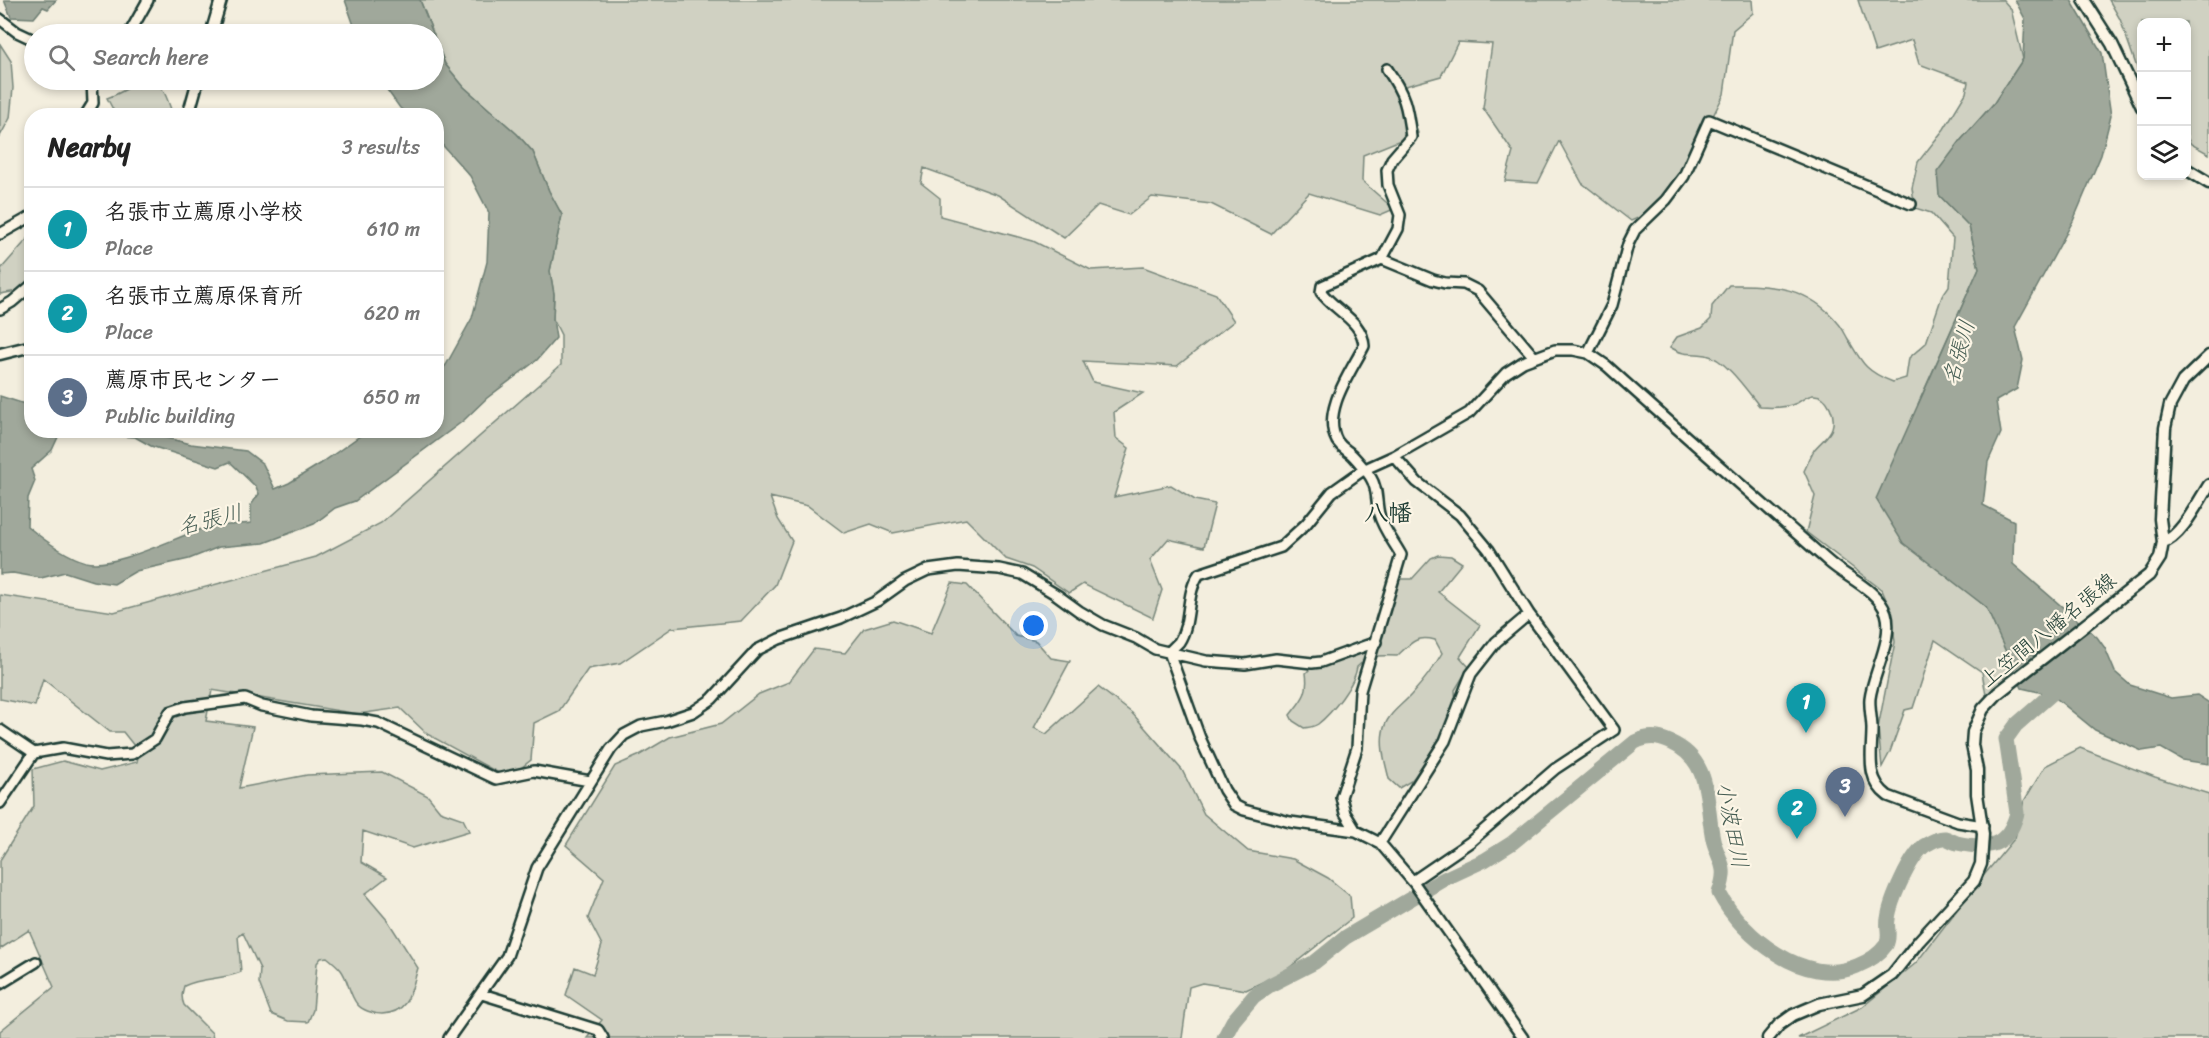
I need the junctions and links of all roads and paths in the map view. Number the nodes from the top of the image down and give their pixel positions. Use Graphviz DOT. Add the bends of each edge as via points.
graph roads {
  1 [pos="148,0"];
  2 [pos="221,0"];
  3 [pos="2084,0"];
  4 [pos="0,19"];
  5 [pos="135,24"];
  6 [pos="214,24"];
  7 [pos="24,35"];
  8 [pos="1387,69"];
  9 [pos="92,90"];
  10 [pos="195,90"];
  11 [pos="2137,96"];
  12 [pos="90,108"];
  13 [pos="190,108"];
  14 [pos="2191,172"];
  15 [pos="2209,183"];
  16 [pos="1911,204"];
  17 [pos="24,220"];
  18 [pos="0,234"];
  19 [pos="1382,259"];
  20 [pos="24,293"];
  21 [pos="0,309"];
  22 [pos="24,348"];
  23 [pos="1588,353"];
  24 [pos="0,354"];
  25 [pos="2209,356"];
  26 [pos="1534,357"];
  27 [pos="1394,456"];
  28 [pos="1363,470"];
  29 [pos="2209,485"];
  30 [pos="2163,542"];
  31 [pos="1529,614"];
  32 [pos="1376,642"];
  33 [pos="1169,652"];
  34 [pos="0,730"];
  35 [pos="34,753"];
  36 [pos="590,781"];
  37 [pos="0,803"];
  38 [pos="1983,830"];
  39 [pos="1356,831"];
  40 [pos="1380,843"];
  41 [pos="1414,882"];
  42 [pos="36,962"];
  43 [pos="0,984"];
  44 [pos="482,994"];
  45 [pos="449,1038"];
  46 [pos="603,1038"];
  47 [pos="1522,1038"];
  48 [pos="1768,1038"];
  1 -- 5 [label="street"];
  2 -- 6 [label="main road"];
  3 -- 11 [label="main road" via="2112,44"];
  4 -- 7 [label="street"];
  8 -- 19 [label="street" via="1408,106 1411,136 1387,170 1388,185 1400,215 1398,229"];
  9 -- 12 [label="street"];
  10 -- 13 [label="main road"];
  14 -- 15 [label="main road"];
  16 -- 23 [label="street" via="1709,120 1684,176 1635,230 1612,305"];
  17 -- 18 [label="street"];
  19 -- 26 [label="street" via="1433,280 1464,284 1478,291"];
  19 -- 28 [label="street" via="1322,286 1321,292 1363,336 1364,346 1334,405 1332,419 1337,441"];
  20 -- 21 [label="street"];
  22 -- 24 [label="main road"];
  23 -- 26 [label="street" via="1564,350"];
  23 -- 38 [label="street" via="1831,564 1876,598 1886,614 1888,628 1870,697 1870,761 1874,779 1888,796"];
  25 -- 30 [label="main road, 上笠間八幡名張線" via="2183,381 2170,405 2160,519"];
  26 -- 27 [label="street" via="1506,373 1469,413"];
  27 -- 28 [label="street"];
  27 -- 31 [label="street" via="1417,482 1460,515 1489,550"];
  28 -- 32 [label="street" via="1377,491 1378,514 1384,528 1401,555"];
  28 -- 33 [label="street" via="1332,492 1281,547 1199,574 1189,598 1180,641"];
  29 -- 30 [label="main road, 上笠間八幡名張線" via="2181,528 2171,540"];
  30 -- 38 [label="main road, 上笠間八幡名張線" via="2160,558 2149,575 1998,693 1983,709 1972,745"];
  31 -- 40 [label="street" via="1496,642 1471,674 1445,741"];
  31 -- 41 [label="street" via="1614,730 1555,769 1470,842"];
  32 -- 33 [label="street" via="1311,663 1276,659 1225,663"];
  32 -- 39 [label="street" via="1360,691 1357,748 1341,798"];
  33 -- 36 [label="street" via="1103,625 1022,574 958,566 928,570 841,618 757,650 712,699 693,712 641,726 624,735"];
  33 -- 39 [label="street" via="1200,738 1234,805 1290,822"];
  34 -- 35 [label="street"];
  35 -- 36 [label="street" via="63,748 106,756 132,754 155,739 170,712 245,699 311,716 383,725 496,779 534,771"];
  35 -- 37 [label="street"];
  36 -- 44 [label="street" via="537,868 507,956"];
  38 -- 48 [label="main road, 上笠間八幡名張線" via="1979,870 1967,891 1892,975 1863,995 1819,1004 1793,1015"];
  39 -- 40 [label="street"];
  40 -- 41 [label="street"];
  41 -- 47 [label="street"];
  42 -- 43 [label="street"];
  44 -- 45 [label="street"];
  44 -- 46 [label="street" via="598,1030"];
}
